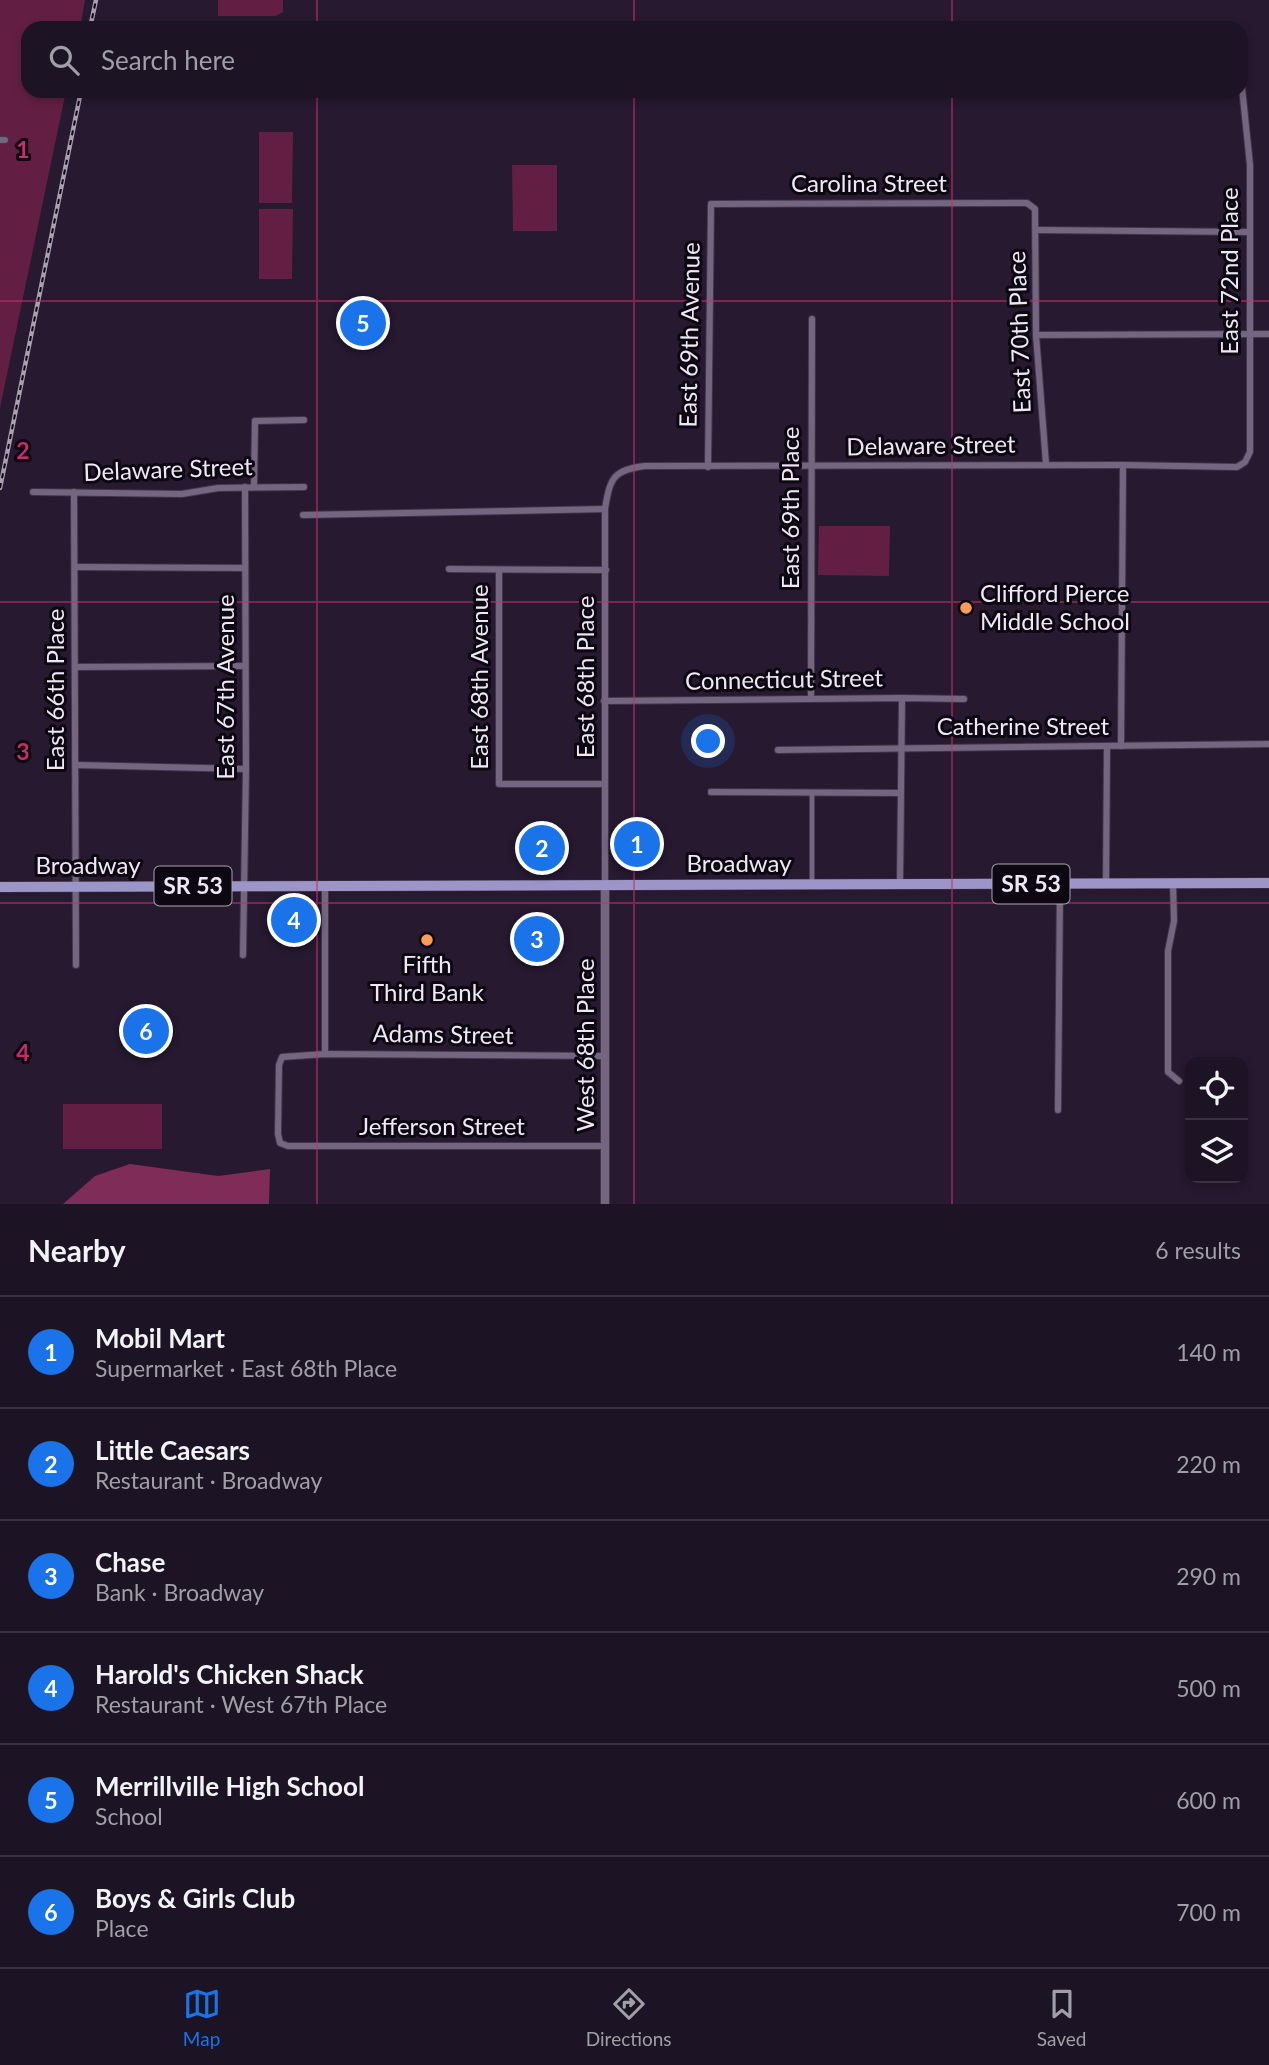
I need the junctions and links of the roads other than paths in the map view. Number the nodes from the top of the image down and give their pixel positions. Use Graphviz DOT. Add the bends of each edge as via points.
graph roads {
  1 [pos="1243,98"];
  2 [pos="1027,202"];
  3 [pos="711,204"];
  4 [pos="1036,230"];
  5 [pos="1248,232"];
  6 [pos="812,319"];
  7 [pos="1269,334"];
  8 [pos="1036,335"];
  9 [pos="1249,335"];
  10 [pos="304,420"];
  11 [pos="1244,462"];
  12 [pos="1046,464"];
  13 [pos="1123,465"];
  14 [pos="708,467"];
  15 [pos="810,467"];
  16 [pos="618,473"];
  17 [pos="245,487"];
  18 [pos="254,487"];
  19 [pos="304,487"];
  20 [pos="33,492"];
  21 [pos="74,492"];
  22 [pos="605,509"];
  23 [pos="303,515"];
  24 [pos="75,567"];
  25 [pos="245,568"];
  26 [pos="449,569"];
  27 [pos="499,570"];
  28 [pos="606,570"];
  29 [pos="244,666"];
  30 [pos="75,667"];
  31 [pos="811,698"];
  32 [pos="902,698"];
  33 [pos="964,699"];
  34 [pos="604,701"];
  35 [pos="1269,744"];
  36 [pos="1107,746"];
  37 [pos="1121,746"];
  38 [pos="901,747"];
  39 [pos="778,750"];
  40 [pos="76,765"];
  41 [pos="246,769"];
  42 [pos="605,784"];
  43 [pos="711,792"];
  44 [pos="812,792"];
  45 [pos="901,793"];
  46 [pos="1269,883"];
  47 [pos="900,884"];
  48 [pos="1060,884"];
  49 [pos="1106,884"];
  50 [pos="1173,884"];
  51 [pos="605,885"];
  52 [pos="812,885"];
  53 [pos="245,886"];
  54 [pos="326,886"];
  55 [pos="0,887"];
  56 [pos="76,887"];
  57 [pos="243,955"];
  58 [pos="76,965"];
  59 [pos="325,1054"];
  60 [pos="604,1056"];
  61 [pos="1179,1081"];
  62 [pos="1059,1110"];
  63 [pos="280,1143"];
  64 [pos="605,1146"];
  65 [pos="605,1204"];
  1 -- 5 [label="street, East 72nd Place" via="1250,165"];
  2 -- 3 [label="street, Carolina Street"];
  2 -- 4 [label="street, East 70th Place" via="1035,209"];
  3 -- 14 [label="street, East 69th Avenue"];
  4 -- 5 [label="street"];
  4 -- 8 [label="street, East 70th Place"];
  5 -- 9 [label="street, East 72nd Place"];
  6 -- 15 [label="street, East 69th Place"];
  7 -- 9 [label="street"];
  8 -- 9 [label="street"];
  8 -- 12 [label="street, East 70th Place"];
  9 -- 11 [label="street, East 72nd Place" via="1250,452"];
  10 -- 18 [label="street" via="255,421"];
  11 -- 13 [label="street, Delaware Street" via="1237,467"];
  12 -- 13 [label="street, Delaware Street"];
  12 -- 15 [label="street, Delaware Street"];
  13 -- 37 [label="street"];
  14 -- 15 [label="street, Delaware Street"];
  14 -- 16 [label="street, Delaware Street" via="645,466"];
  15 -- 31 [label="street, East 69th Place"];
  16 -- 22 [label="street, East 68th Place" via="608,490"];
  17 -- 18 [label="street, Delaware Street"];
  17 -- 21 [label="street, Delaware Street" via="182,494"];
  17 -- 25 [label="street, East 67th Avenue"];
  18 -- 19 [label="street, Delaware Street"];
  20 -- 21 [label="street, Delaware Street"];
  21 -- 24 [label="street, East 66th Place"];
  22 -- 23 [label="street"];
  22 -- 28 [label="street, East 68th Place"];
  24 -- 25 [label="street"];
  24 -- 30 [label="street, East 66th Place"];
  25 -- 29 [label="street, East 67th Avenue"];
  26 -- 27 [label="street"];
  27 -- 28 [label="street"];
  27 -- 42 [label="street, East 68th Avenue" via="499,784"];
  28 -- 34 [label="street, East 68th Place"];
  29 -- 30 [label="street"];
  29 -- 41 [label="street, East 67th Avenue"];
  30 -- 40 [label="street, East 66th Place"];
  31 -- 32 [label="street, Connecticut Street"];
  31 -- 34 [label="street, Connecticut Street"];
  32 -- 33 [label="street, Connecticut Street"];
  32 -- 38 [label="street"];
  34 -- 42 [label="street, East 68th Place"];
  35 -- 37 [label="street, Catherine Street"];
  36 -- 37 [label="street, Catherine Street"];
  36 -- 38 [label="street, Catherine Street"];
  36 -- 49 [label="street"];
  38 -- 39 [label="street, Catherine Street"];
  38 -- 45 [label="street"];
  40 -- 41 [label="street"];
  40 -- 56 [label="street, East 66th Place"];
  41 -- 53 [label="street, East 67th Avenue"];
  42 -- 51 [label="street, East 68th Place"];
  43 -- 44 [label="street"];
  44 -- 45 [label="street"];
  44 -- 52 [label="street"];
  45 -- 47 [label="street"];
  46 -- 50 [label="main road, Broadway / SR 53"];
  47 -- 48 [label="main road, Broadway / SR 53"];
  47 -- 52 [label="main road, Broadway / SR 53"];
  48 -- 49 [label="main road, Broadway / SR 53"];
  48 -- 62 [label="street"];
  49 -- 50 [label="main road, Broadway / SR 53"];
  50 -- 61 [label="street" via="1168,1072"];
  51 -- 52 [label="main road, Broadway / SR 53"];
  51 -- 54 [label="main road, Broadway / SR 53"];
  51 -- 60 [label="street, West 68th Place"];
  53 -- 54 [label="main road, Broadway / SR 53"];
  53 -- 56 [label="main road, Broadway / SR 53"];
  53 -- 57 [label="street, East 67th Avenue"];
  54 -- 59 [label="street"];
  55 -- 56 [label="main road, Broadway / SR 53"];
  56 -- 58 [label="street, East 66th Place"];
  59 -- 60 [label="street, Adams Street"];
  59 -- 63 [label="street, Adams Street" via="282,1057"];
  60 -- 64 [label="street, West 68th Place"];
  63 -- 64 [label="street, Jefferson Street"];
  64 -- 65 [label="street, West 68th Place"];
}
